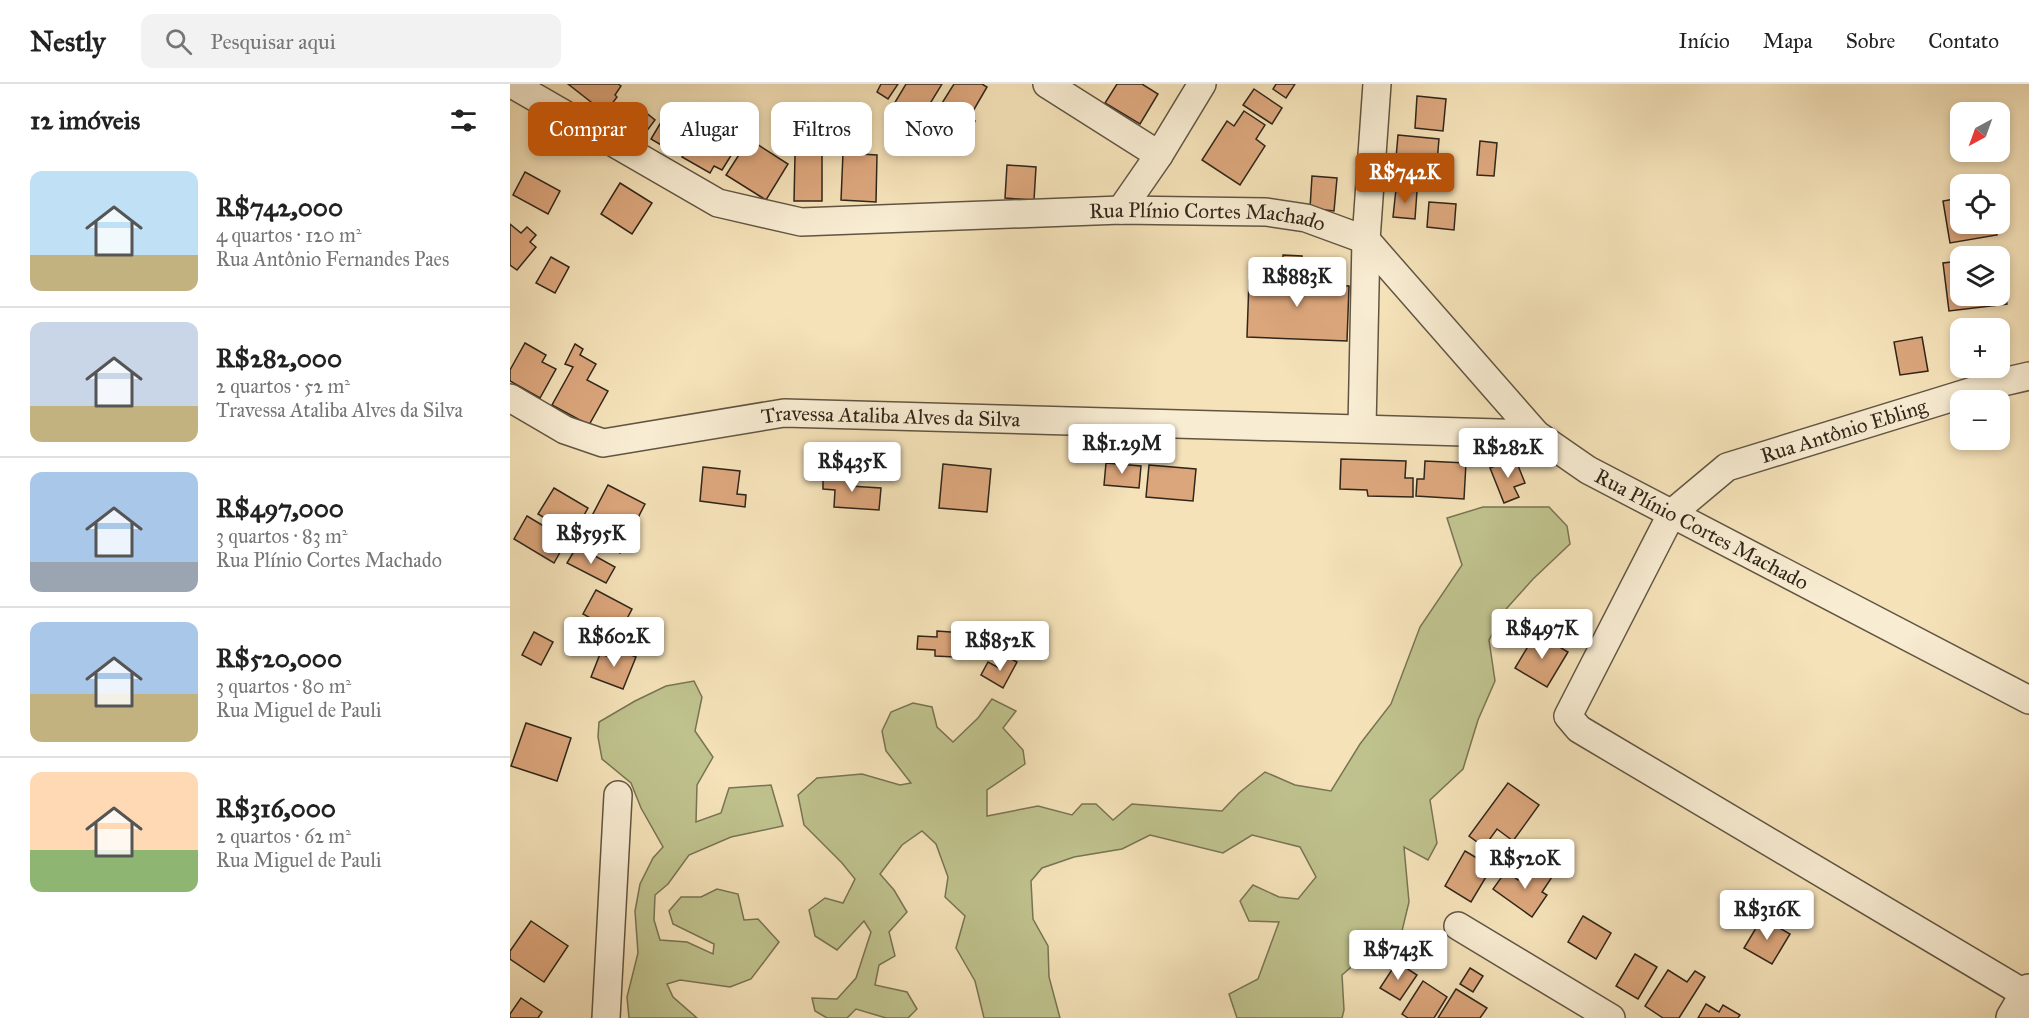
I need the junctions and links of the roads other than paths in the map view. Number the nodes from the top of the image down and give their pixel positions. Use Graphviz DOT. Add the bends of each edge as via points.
graph roads {
  1 [pos="512,84"];
  2 [pos="1047,84"];
  3 [pos="1202,84"];
  4 [pos="1377,84"];
  5 [pos="1159,155"];
  6 [pos="1121,210"];
  7 [pos="1366,240"];
  8 [pos="2029,376"];
  9 [pos="510,398"];
  10 [pos="1362,428"];
  11 [pos="1536,434"];
  12 [pos="1672,513"];
  13 [pos="2029,700"];
  14 [pos="618,795"];
  15 [pos="1458,926"];
  16 [pos="2023,1001"];
  17 [pos="606,1018"];
  18 [pos="1611,1018"];
  1 -- 6 [label="street, Rua Plínio Cortes Machado" via="718,203 801,222"];
  2 -- 5 [label="street"];
  3 -- 5 [label="street"];
  4 -- 7 [label="street"];
  5 -- 6 [label="street"];
  6 -- 7 [label="street, Rua Plínio Cortes Machado" via="1266,212 1306,218"];
  7 -- 10 [label="street"];
  7 -- 11 [label="street, Rua Plínio Cortes Machado"];
  8 -- 12 [label="street, Rua Antônio Ebling" via="1727,467"];
  9 -- 10 [label="street, Travessa Ataliba Alves da Silva" via="565,430 603,443 784,413"];
  10 -- 11 [label="street, Travessa Ataliba Alves da Silva"];
  11 -- 12 [label="street, Rua Plínio Cortes Machado" via="1588,470"];
  12 -- 13 [label="street, Rua Plínio Cortes Machado"];
  12 -- 16 [label="street" via="1568,716 1579,729"];
  14 -- 17 [label="street"];
  15 -- 18 [label="street"];
}
